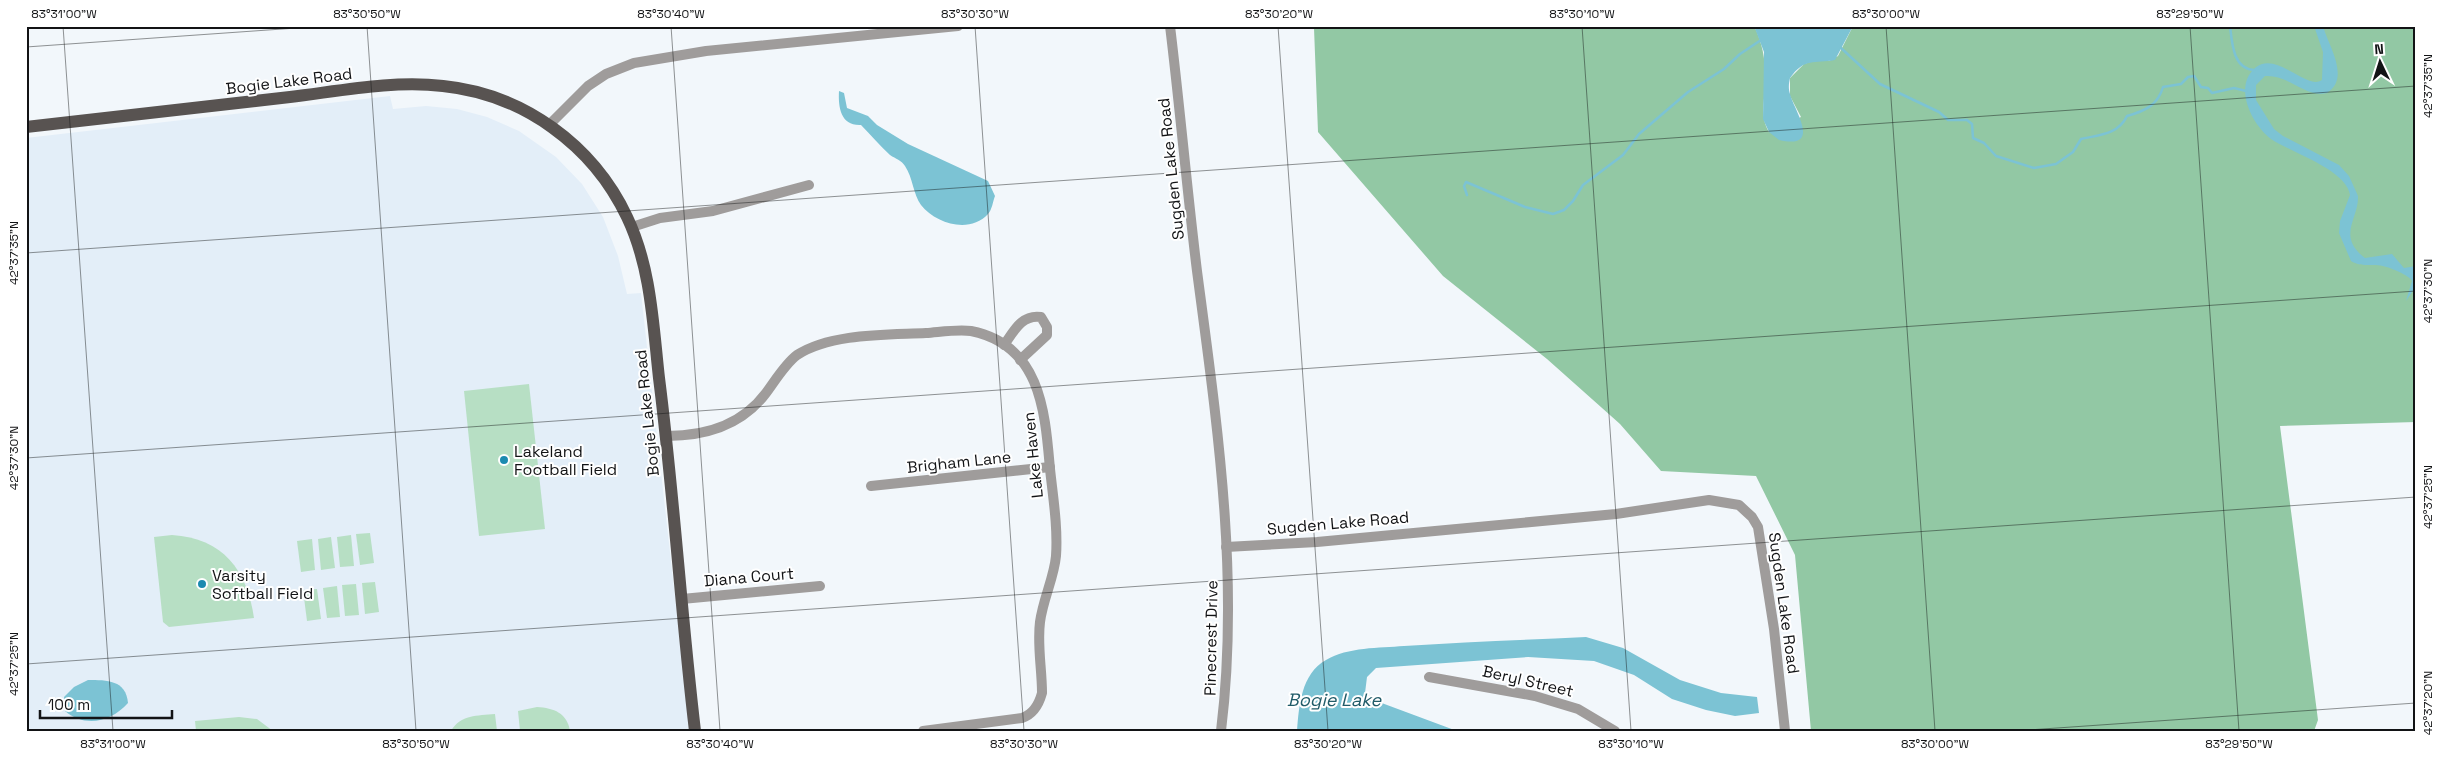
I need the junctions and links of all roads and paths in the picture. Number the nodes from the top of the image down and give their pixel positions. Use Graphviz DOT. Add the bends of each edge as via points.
graph roads {
  1 [pos="952,26"];
  2 [pos="1170,26"];
  3 [pos="549,125"];
  4 [pos="26,126"];
  5 [pos="809,185"];
  6 [pos="632,227"];
  7 [pos="1004,345"];
  8 [pos="1020,360"];
  9 [pos="667,436"];
  10 [pos="1050,467"];
  11 [pos="871,486"];
  12 [pos="1226,547"];
  13 [pos="820,586"];
  14 [pos="682,599"];
  15 [pos="1429,676"];
  16 [pos="695,731"];
  17 [pos="923,731"];
  18 [pos="1221,731"];
  19 [pos="1615,731"];
  20 [pos="1785,731"];
  1 -- 3 [label="street" via="634,63 606,74 580,93"];
  2 -- 12 [label="street, Sugden Lake Road" via="1220,443"];
  3 -- 4 [label="main road, Bogie Lake Road" via="485,94 452,87 416,85"];
  3 -- 6 [label="main road, Bogie Lake Road" via="572,142 594,166 614,192"];
  5 -- 6 [label="street" via="713,211 660,218"];
  6 -- 9 [label="main road, Bogie Lake Road" via="648,287"];
  7 -- 8 [label="street, Lake Haven"];
  7 -- 8 [label="street" via="1024,319 1041,317 1047,334"];
  7 -- 9 [label="street, Lake Haven" via="970,331 845,339 818,346 797,356 754,407 740,418 708,431"];
  8 -- 10 [label="street, Lake Haven" via="1035,381 1043,405"];
  9 -- 14 [label="main road, Bogie Lake Road"];
  10 -- 11 [label="street, Brigham Lane"];
  10 -- 17 [label="street, Lake Haven" via="1056,544 1054,567 1040,623 1040,702 1022,718"];
  12 -- 18 [label="street, Pinecrest Drive" via="1229,616"];
  12 -- 20 [label="street, Sugden Lake Road" via="1317,542 1597,516 1709,500 1739,505 1758,528 1774,629"];
  13 -- 14 [label="street, Diana Court"];
  14 -- 16 [label="main road, Bogie Lake Road"];
  15 -- 19 [label="street, Beryl Street" via="1552,701 1578,709"];
}
